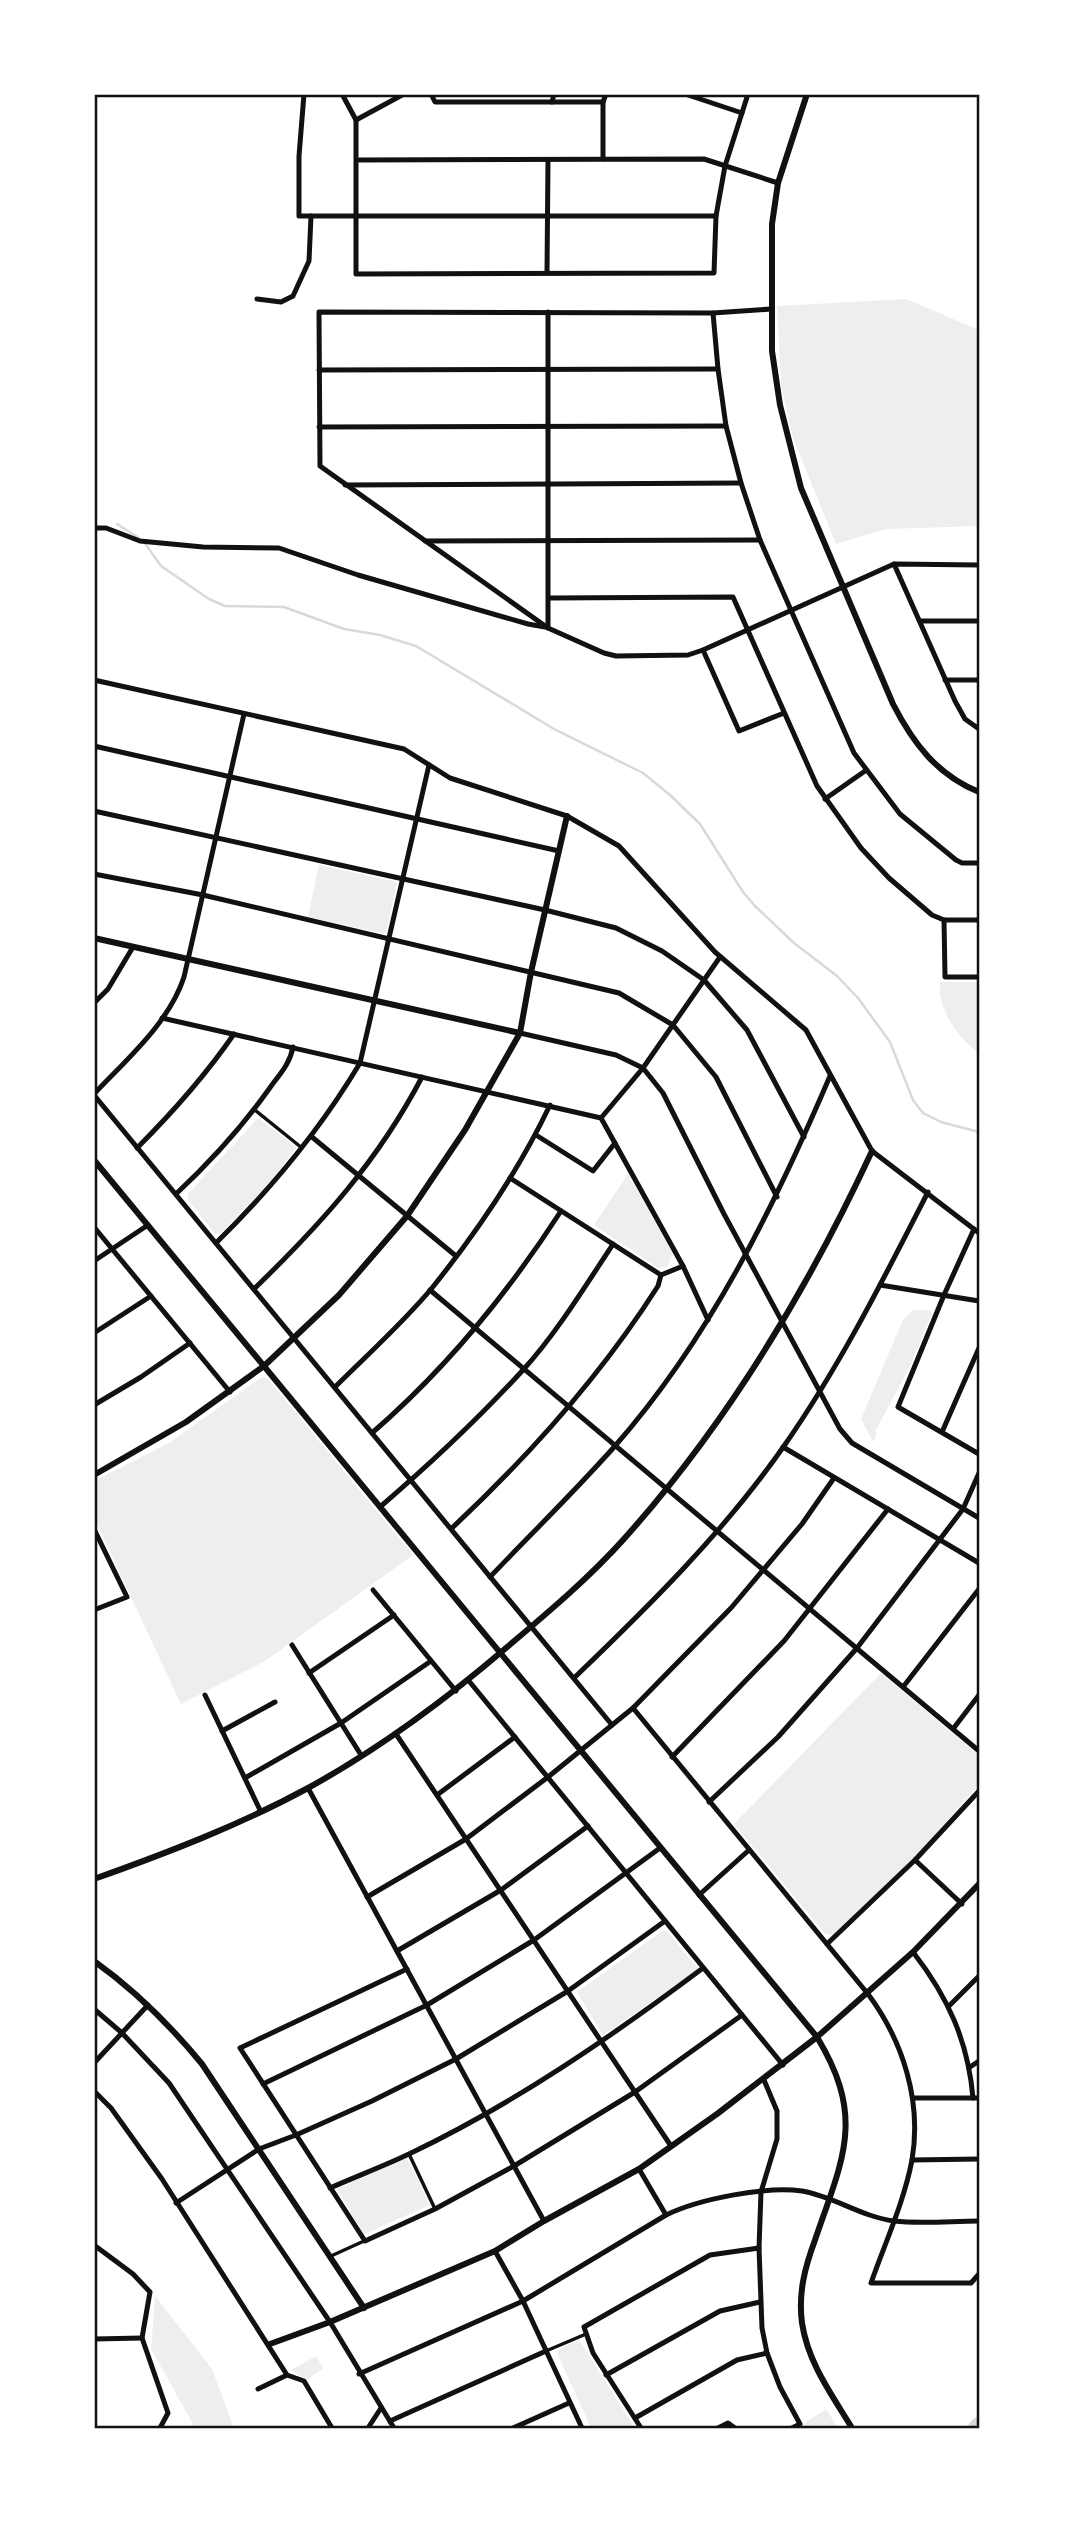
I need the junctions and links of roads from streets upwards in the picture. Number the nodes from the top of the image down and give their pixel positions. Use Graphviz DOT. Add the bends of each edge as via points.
graph roads {
  1 [pos="304,94"];
  2 [pos="342,94"];
  3 [pos="404,94"];
  4 [pos="431,94"];
  5 [pos="555,94"];
  6 [pos="606,94"];
  7 [pos="685,94"];
  8 [pos="748,94"];
  9 [pos="807,94"];
  10 [pos="552,102"];
  11 [pos="604,102"];
  12 [pos="742,113"];
  13 [pos="356,120"];
  14 [pos="604,159"];
  15 [pos="357,160"];
  16 [pos="548,160"];
  17 [pos="725,166"];
  18 [pos="779,183"];
  19 [pos="311,216"];
  20 [pos="716,216"];
  21 [pos="356,217"];
  22 [pos="548,217"];
  23 [pos="547,273"];
  24 [pos="257,299"];
  25 [pos="771,309"];
  26 [pos="548,312"];
  27 [pos="713,313"];
  28 [pos="718,369"];
  29 [pos="319,370"];
  30 [pos="549,370"];
  31 [pos="547,426"];
  32 [pos="726,426"];
  33 [pos="319,427"];
  34 [pos="549,483"];
  35 [pos="741,483"];
  36 [pos="345,485"];
  37 [pos="94,528"];
  38 [pos="549,540"];
  39 [pos="760,540"];
  40 [pos="425,541"];
  41 [pos="894,564"];
  42 [pos="979,565"];
  43 [pos="844,587"];
  44 [pos="549,598"];
  45 [pos="791,610"];
  46 [pos="920,621"];
  47 [pos="979,621"];
  48 [pos="548,628"];
  49 [pos="747,629"];
  50 [pos="703,650"];
  51 [pos="94,680"];
  52 [pos="945,680"];
  53 [pos="979,680"];
  54 [pos="784,713"];
  55 [pos="244,714"];
  56 [pos="979,729"];
  57 [pos="94,746"];
  58 [pos="429,765"];
  59 [pos="865,771"];
  60 [pos="230,776"];
  61 [pos="979,792"];
  62 [pos="825,799"];
  63 [pos="94,811"];
  64 [pos="567,816"];
  65 [pos="415,819"];
  66 [pos="216,837"];
  67 [pos="559,851"];
  68 [pos="979,863"];
  69 [pos="94,874"];
  70 [pos="402,879"];
  71 [pos="203,895"];
  72 [pos="545,910"];
  73 [pos="944,920"];
  74 [pos="979,920"];
  75 [pos="94,938"];
  76 [pos="388,938"];
  77 [pos="134,947"];
  78 [pos="720,957"];
  79 [pos="188,960"];
  80 [pos="531,972"];
  81 [pos="979,977"];
  82 [pos="704,980"];
  83 [pos="374,1000"];
  84 [pos="94,1003"];
  85 [pos="162,1018"];
  86 [pos="673,1025"];
  87 [pos="520,1032"];
  88 [pos="234,1034"];
  89 [pos="293,1047"];
  90 [pos="360,1063"];
  91 [pos="643,1068"];
  92 [pos="830,1076"];
  93 [pos="422,1077"];
  94 [pos="487,1091"];
  95 [pos="94,1095"];
  96 [pos="550,1105"];
  97 [pos="255,1109"];
  98 [pos="601,1118"];
  99 [pos="536,1135"];
  100 [pos="312,1137"];
  101 [pos="804,1137"];
  102 [pos="615,1143"];
  103 [pos="302,1147"];
  104 [pos="138,1148"];
  105 [pos="872,1150"];
  106 [pos="94,1160"];
  107 [pos="358,1176"];
  108 [pos="510,1178"];
  109 [pos="928,1192"];
  110 [pos="176,1194"];
  111 [pos="776,1197"];
  112 [pos="561,1211"];
  113 [pos="407,1216"];
  114 [pos="148,1226"];
  115 [pos="94,1227"];
  116 [pos="977,1231"];
  117 [pos="216,1242"];
  118 [pos="613,1244"];
  119 [pos="113,1249"];
  120 [pos="746,1255"];
  121 [pos="456,1256"];
  122 [pos="94,1261"];
  123 [pos="683,1266"];
  124 [pos="661,1275"];
  125 [pos="880,1285"];
  126 [pos="254,1289"];
  127 [pos="430,1290"];
  128 [pos="944,1294"];
  129 [pos="151,1296"];
  130 [pos="979,1301"];
  131 [pos="708,1320"];
  132 [pos="783,1322"];
  133 [pos="476,1328"];
  134 [pos="94,1333"];
  135 [pos="295,1338"];
  136 [pos="190,1343"];
  137 [pos="979,1348"];
  138 [pos="264,1366"];
  139 [pos="524,1369"];
  140 [pos="335,1387"];
  141 [pos="820,1391"];
  142 [pos="230,1392"];
  143 [pos="94,1405"];
  144 [pos="570,1407"];
  145 [pos="942,1432"];
  146 [pos="372,1433"];
  147 [pos="616,1446"];
  148 [pos="783,1447"];
  149 [pos="979,1454"];
  150 [pos="979,1473"];
  151 [pos="94,1475"];
  152 [pos="834,1478"];
  153 [pos="411,1480"];
  154 [pos="667,1489"];
  155 [pos="380,1507"];
  156 [pos="888,1509"];
  157 [pos="963,1509"];
  158 [pos="979,1518"];
  159 [pos="452,1528"];
  160 [pos="94,1529"];
  161 [pos="718,1531"];
  162 [pos="940,1539"];
  163 [pos="97,1542"];
  164 [pos="979,1563"];
  165 [pos="764,1570"];
  166 [pos="491,1577"];
  167 [pos="979,1589"];
  168 [pos="373,1590"];
  169 [pos="810,1609"];
  170 [pos="94,1610"];
  171 [pos="394,1615"];
  172 [pos="531,1626"];
  173 [pos="292,1645"];
  174 [pos="857,1648"];
  175 [pos="500,1653"];
  176 [pos="431,1661"];
  177 [pos="309,1673"];
  178 [pos="574,1678"];
  179 [pos="469,1681"];
  180 [pos="903,1687"];
  181 [pos="456,1691"];
  182 [pos="205,1695"];
  183 [pos="979,1695"];
  184 [pos="275,1702"];
  185 [pos="633,1708"];
  186 [pos="341,1723"];
  187 [pos="612,1725"];
  188 [pos="953,1729"];
  189 [pos="222,1731"];
  190 [pos="396,1734"];
  191 [pos="515,1737"];
  192 [pos="580,1750"];
  193 [pos="979,1751"];
  194 [pos="361,1755"];
  195 [pos="672,1757"];
  196 [pos="548,1777"];
  197 [pos="244,1778"];
  198 [pos="308,1788"];
  199 [pos="979,1791"];
  200 [pos="437,1795"];
  201 [pos="709,1802"];
  202 [pos="260,1810"];
  203 [pos="588,1826"];
  204 [pos="466,1839"];
  205 [pos="660,1848"];
  206 [pos="749,1850"];
  207 [pos="915,1860"];
  208 [pos="627,1874"];
  209 [pos="94,1879"];
  210 [pos="979,1884"];
  211 [pos="501,1890"];
  212 [pos="699,1895"];
  213 [pos="368,1897"];
  214 [pos="962,1904"];
  215 [pos="665,1921"];
  216 [pos="534,1940"];
  217 [pos="827,1944"];
  218 [pos="397,1951"];
  219 [pos="913,1952"];
  220 [pos="94,1961"];
  221 [pos="703,1968"];
  222 [pos="407,1969"];
  223 [pos="979,1976"];
  224 [pos="568,1991"];
  225 [pos="868,1994"];
  226 [pos="148,2005"];
  227 [pos="426,2005"];
  228 [pos="948,2006"];
  229 [pos="94,2009"];
  230 [pos="742,2015"];
  231 [pos="122,2033"];
  232 [pos="817,2037"];
  233 [pos="602,2042"];
  234 [pos="456,2059"];
  235 [pos="979,2061"];
  236 [pos="94,2063"];
  237 [pos="783,2065"];
  238 [pos="970,2067"];
  239 [pos="764,2080"];
  240 [pos="263,2084"];
  241 [pos="94,2091"];
  242 [pos="635,2092"];
  243 [pos="913,2098"];
  244 [pos="976,2098"];
  245 [pos="486,2113"];
  246 [pos="296,2135"];
  247 [pos="671,2146"];
  248 [pos="259,2149"];
  249 [pos="410,2154"];
  250 [pos="979,2159"];
  251 [pos="912,2160"];
  252 [pos="514,2166"];
  253 [pos="639,2169"];
  254 [pos="227,2170"];
  255 [pos="331,2188"];
  256 [pos="761,2192"];
  257 [pos="829,2199"];
  258 [pos="176,2203"];
  259 [pos="435,2209"];
  260 [pos="666,2215"];
  261 [pos="544,2221"];
  262 [pos="892,2221"];
  263 [pos="979,2221"];
  264 [pos="365,2241"];
  265 [pos="94,2245"];
  266 [pos="759,2248"];
  267 [pos="495,2251"];
  268 [pos="331,2256"];
  269 [pos="979,2274"];
  270 [pos="523,2301"];
  271 [pos="760,2302"];
  272 [pos="364,2308"];
  273 [pos="330,2322"];
  274 [pos="586,2334"];
  275 [pos="142,2338"];
  276 [pos="94,2339"];
  277 [pos="270,2344"];
  278 [pos="546,2351"];
  279 [pos="767,2353"];
  280 [pos="359,2374"];
  281 [pos="287,2375"];
  282 [pos="606,2375"];
  283 [pos="258,2389"];
  284 [pos="569,2403"];
  285 [pos="381,2408"];
  286 [pos="635,2418"];
  287 [pos="390,2421"];
  288 [pos="160,2428"];
  289 [pos="332,2428"];
  290 [pos="368,2428"];
  291 [pos="394,2428"];
  292 [pos="513,2428"];
  293 [pos="582,2428"];
  294 [pos="641,2428"];
  295 [pos="718,2428"];
  296 [pos="735,2428"];
  297 [pos="792,2428"];
  298 [pos="852,2428"];
  1 -- 19 [label="street" via="299,216"];
  2 -- 13 [label="street"];
  3 -- 13 [label="street"];
  4 -- 10 [label="street" via="435,102"];
  5 -- 10 [label="street"];
  6 -- 11 [label="street"];
  7 -- 12 [label="street"];
  8 -- 12 [label="street"];
  9 -- 18 [label="street"];
  10 -- 11 [label="street"];
  11 -- 14 [label="street"];
  12 -- 17 [label="street"];
  13 -- 15 [label="street"];
  14 -- 16 [label="street"];
  14 -- 17 [label="street" via="704,159"];
  15 -- 16 [label="street"];
  15 -- 21 [label="street"];
  16 -- 22 [label="street"];
  17 -- 18 [label="street"];
  17 -- 20 [label="street"];
  18 -- 25 [label="street" via="772,224"];
  19 -- 21 [label="street"];
  19 -- 24 [label="street" via="309,261 293,296 281,302"];
  20 -- 22 [label="street"];
  20 -- 23 [label="street" via="714,273"];
  21 -- 22 [label="street"];
  21 -- 23 [label="street" via="356,274"];
  22 -- 23 [label="street"];
  25 -- 27 [label="street"];
  25 -- 43 [label="street" via="772,351 790,449"];
  26 -- 27 [label="street"];
  26 -- 29 [label="street" via="319,312"];
  26 -- 30 [label="street"];
  27 -- 28 [label="street"];
  28 -- 30 [label="street"];
  28 -- 32 [label="street"];
  29 -- 30 [label="street"];
  29 -- 33 [label="street"];
  30 -- 31 [label="street"];
  31 -- 32 [label="street"];
  31 -- 33 [label="street"];
  31 -- 34 [label="street"];
  32 -- 35 [label="street"];
  33 -- 36 [label="street" via="320,466"];
  34 -- 35 [label="street"];
  34 -- 36 [label="street"];
  34 -- 38 [label="street"];
  35 -- 39 [label="street"];
  36 -- 40 [label="street"];
  37 -- 48 [label="street" via="140,541 279,548"];
  38 -- 39 [label="street"];
  38 -- 40 [label="street"];
  38 -- 44 [label="street"];
  39 -- 45 [label="street"];
  40 -- 48 [label="street"];
  41 -- 42 [label="street"];
  41 -- 43 [label="street"];
  41 -- 46 [label="street"];
  43 -- 45 [label="street"];
  43 -- 61 [label="street" via="906,730 940,769"];
  44 -- 48 [label="street"];
  44 -- 49 [label="street" via="733,597"];
  45 -- 49 [label="street"];
  45 -- 59 [label="street"];
  46 -- 47 [label="street"];
  46 -- 52 [label="street"];
  48 -- 50 [label="street" via="616,656 688,655"];
  49 -- 50 [label="street"];
  49 -- 54 [label="street"];
  50 -- 54 [label="street" via="740,732"];
  51 -- 55 [label="street"];
  52 -- 53 [label="street"];
  52 -- 56 [label="street" via="965,719"];
  54 -- 62 [label="street"];
  55 -- 58 [label="street" via="404,750"];
  55 -- 60 [label="street"];
  57 -- 60 [label="street"];
  58 -- 64 [label="street" via="450,778"];
  58 -- 65 [label="street"];
  59 -- 62 [label="street"];
  59 -- 68 [label="street" via="900,814 957,860"];
  60 -- 65 [label="street"];
  60 -- 66 [label="street"];
  62 -- 73 [label="street" via="889,878"];
  63 -- 66 [label="street"];
  64 -- 67 [label="street"];
  64 -- 78 [label="street" via="619,846"];
  65 -- 67 [label="street"];
  65 -- 70 [label="street"];
  66 -- 70 [label="street"];
  66 -- 71 [label="street"];
  67 -- 72 [label="street"];
  69 -- 71 [label="street"];
  70 -- 72 [label="street"];
  70 -- 76 [label="street"];
  71 -- 76 [label="street"];
  71 -- 79 [label="street"];
  72 -- 80 [label="street"];
  72 -- 82 [label="street" via="616,928 662,951"];
  73 -- 74 [label="street"];
  73 -- 81 [label="street" via="945,977"];
  75 -- 77 [label="street"];
  76 -- 80 [label="street"];
  76 -- 83 [label="street"];
  77 -- 79 [label="street"];
  77 -- 84 [label="street"];
  78 -- 82 [label="street"];
  78 -- 92 [label="street" via="806,1030"];
  79 -- 83 [label="street"];
  79 -- 85 [label="street" via="178,995"];
  80 -- 86 [label="street" via="619,993"];
  80 -- 87 [label="street"];
  82 -- 86 [label="street"];
  82 -- 101 [label="street" via="747,1030"];
  83 -- 87 [label="street"];
  83 -- 90 [label="street"];
  85 -- 88 [label="street"];
  85 -- 95 [label="street"];
  86 -- 91 [label="street"];
  86 -- 111 [label="street" via="716,1077"];
  87 -- 91 [label="street" via="616,1055"];
  87 -- 94 [label="street"];
  88 -- 89 [label="street"];
  88 -- 104 [label="street" via="180,1104"];
  89 -- 90 [label="street"];
  89 -- 97 [label="street" via="291,1060"];
  90 -- 93 [label="street"];
  90 -- 100 [label="street"];
  91 -- 98 [label="street"];
  91 -- 120 [label="street" via="663,1093"];
  92 -- 101 [label="street"];
  92 -- 105 [label="street"];
  93 -- 94 [label="street"];
  93 -- 107 [label="street" via="405,1110"];
  94 -- 96 [label="street"];
  94 -- 113 [label="street"];
  95 -- 104 [label="street"];
  96 -- 98 [label="street"];
  96 -- 99 [label="street"];
  97 -- 103 [label="street"];
  97 -- 110 [label="street"];
  98 -- 102 [label="street"];
  99 -- 102 [label="street" via="593,1171"];
  99 -- 108 [label="street"];
  100 -- 103 [label="street"];
  100 -- 107 [label="street"];
  101 -- 111 [label="street"];
  102 -- 123 [label="street"];
  103 -- 117 [label="street"];
  104 -- 110 [label="street"];
  105 -- 109 [label="street"];
  105 -- 132 [label="street" via="840,1220"];
  106 -- 114 [label="street"];
  107 -- 113 [label="street"];
  107 -- 126 [label="street" via="309,1236"];
  108 -- 112 [label="street"];
  108 -- 121 [label="street"];
  109 -- 116 [label="street"];
  109 -- 125 [label="street"];
  110 -- 117 [label="street"];
  111 -- 120 [label="street"];
  112 -- 118 [label="street"];
  112 -- 133 [label="street"];
  113 -- 121 [label="street"];
  113 -- 135 [label="street" via="339,1296"];
  114 -- 119 [label="street"];
  114 -- 138 [label="street"];
  115 -- 119 [label="street"];
  116 -- 128 [label="street"];
  117 -- 126 [label="street"];
  118 -- 124 [label="street"];
  118 -- 139 [label="street"];
  119 -- 122 [label="street"];
  119 -- 129 [label="street"];
  120 -- 131 [label="street"];
  120 -- 132 [label="street"];
  121 -- 127 [label="street"];
  123 -- 124 [label="street"];
  123 -- 131 [label="street"];
  124 -- 144 [label="street" via="615,1350"];
  125 -- 128 [label="street"];
  125 -- 141 [label="street"];
  126 -- 135 [label="street"];
  127 -- 133 [label="street"];
  127 -- 140 [label="street"];
  128 -- 130 [label="street"];
  128 -- 145 [label="street" via="898,1407"];
  129 -- 134 [label="street"];
  129 -- 136 [label="street"];
  131 -- 147 [label="street"];
  132 -- 141 [label="street"];
  132 -- 154 [label="street"];
  133 -- 139 [label="street"];
  133 -- 146 [label="street" via="410,1400"];
  135 -- 138 [label="street"];
  135 -- 140 [label="street"];
  136 -- 142 [label="street"];
  136 -- 143 [label="street"];
  137 -- 145 [label="street"];
  138 -- 142 [label="street"];
  138 -- 155 [label="street"];
  139 -- 144 [label="street"];
  139 -- 153 [label="street"];
  140 -- 146 [label="street"];
  141 -- 148 [label="street"];
  141 -- 157 [label="street" via="852,1443"];
  142 -- 151 [label="street"];
  144 -- 147 [label="street"];
  144 -- 159 [label="street"];
  145 -- 149 [label="street"];
  146 -- 153 [label="street"];
  147 -- 154 [label="street"];
  147 -- 166 [label="street"];
  148 -- 152 [label="street"];
  148 -- 161 [label="street"];
  150 -- 157 [label="street"];
  152 -- 156 [label="street"];
  152 -- 165 [label="street"];
  153 -- 155 [label="street"];
  153 -- 159 [label="street"];
  154 -- 161 [label="street"];
  154 -- 172 [label="street" via="622,1542"];
  155 -- 175 [label="street"];
  156 -- 162 [label="street"];
  156 -- 169 [label="street"];
  157 -- 158 [label="street"];
  157 -- 162 [label="street"];
  159 -- 166 [label="street"];
  160 -- 163 [label="street"];
  161 -- 165 [label="street"];
  161 -- 178 [label="street"];
  162 -- 164 [label="street"];
  162 -- 174 [label="street"];
  163 -- 170 [label="street" via="127,1597"];
  165 -- 169 [label="street"];
  165 -- 185 [label="street"];
  166 -- 172 [label="street"];
  167 -- 180 [label="street"];
  168 -- 171 [label="street"];
  169 -- 174 [label="street"];
  169 -- 195 [label="street" via="746,1683"];
  171 -- 176 [label="street"];
  171 -- 177 [label="street"];
  172 -- 175 [label="street"];
  172 -- 178 [label="street"];
  173 -- 177 [label="street"];
  174 -- 180 [label="street"];
  174 -- 201 [label="street" via="778,1737"];
  175 -- 179 [label="street"];
  175 -- 192 [label="street"];
  176 -- 181 [label="street"];
  176 -- 186 [label="street"];
  177 -- 186 [label="street"];
  178 -- 187 [label="street"];
  179 -- 181 [label="street"];
  179 -- 191 [label="street"];
  180 -- 188 [label="street"];
  181 -- 190 [label="street"];
  182 -- 189 [label="street"];
  183 -- 188 [label="street"];
  184 -- 189 [label="street"];
  185 -- 187 [label="street"];
  185 -- 195 [label="street"];
  186 -- 194 [label="street"];
  186 -- 197 [label="street"];
  187 -- 192 [label="street"];
  188 -- 193 [label="street"];
  189 -- 197 [label="street"];
  190 -- 194 [label="street"];
  190 -- 200 [label="street"];
  191 -- 196 [label="street"];
  191 -- 200 [label="street"];
  192 -- 196 [label="street"];
  192 -- 205 [label="street"];
  194 -- 198 [label="street"];
  195 -- 201 [label="street"];
  196 -- 203 [label="street"];
  196 -- 204 [label="street"];
  197 -- 202 [label="street"];
  198 -- 202 [label="street"];
  198 -- 213 [label="street"];
  199 -- 207 [label="street"];
  200 -- 204 [label="street"];
  201 -- 206 [label="street"];
  202 -- 209 [label="street"];
  203 -- 208 [label="street"];
  203 -- 211 [label="street"];
  204 -- 211 [label="street"];
  204 -- 213 [label="street"];
  205 -- 208 [label="street"];
  205 -- 212 [label="street"];
  206 -- 212 [label="street"];
  206 -- 217 [label="street"];
  207 -- 214 [label="street"];
  207 -- 217 [label="street"];
  208 -- 215 [label="street"];
  208 -- 216 [label="street"];
  210 -- 214 [label="street"];
  211 -- 216 [label="street"];
  211 -- 218 [label="street"];
  212 -- 232 [label="street"];
  213 -- 218 [label="street"];
  214 -- 219 [label="street"];
  215 -- 221 [label="street"];
  215 -- 224 [label="street"];
  216 -- 224 [label="street"];
  216 -- 227 [label="street"];
  217 -- 225 [label="street"];
  218 -- 222 [label="street"];
  219 -- 225 [label="street"];
  219 -- 228 [label="street"];
  220 -- 226 [label="street"];
  221 -- 230 [label="street"];
  221 -- 233 [label="street"];
  222 -- 227 [label="street"];
  222 -- 240 [label="street" via="240,2048"];
  223 -- 228 [label="street"];
  224 -- 233 [label="street"];
  224 -- 234 [label="street"];
  225 -- 232 [label="street"];
  225 -- 243 [label="street" via="894,2035"];
  226 -- 231 [label="street"];
  226 -- 248 [label="street" via="202,2064"];
  227 -- 234 [label="street"];
  227 -- 240 [label="street"];
  228 -- 238 [label="street"];
  229 -- 231 [label="street"];
  230 -- 237 [label="street"];
  230 -- 242 [label="street"];
  231 -- 236 [label="street"];
  231 -- 254 [label="street" via="169,2083"];
  232 -- 237 [label="street"];
  232 -- 257 [label="street" via="838,2076 847,2118 844,2156"];
  233 -- 242 [label="street"];
  233 -- 245 [label="street"];
  234 -- 245 [label="street"];
  234 -- 246 [label="street"];
  235 -- 238 [label="street"];
  237 -- 239 [label="street"];
  238 -- 244 [label="street"];
  239 -- 247 [label="street"];
  239 -- 256 [label="street" via="778,2111 777,2139"];
  240 -- 246 [label="street"];
  241 -- 258 [label="street" via="133,2138"];
  242 -- 247 [label="street"];
  242 -- 252 [label="street"];
  243 -- 244 [label="street"];
  243 -- 251 [label="street"];
  245 -- 249 [label="street"];
  245 -- 252 [label="street"];
  246 -- 248 [label="street"];
  246 -- 255 [label="street"];
  247 -- 253 [label="street"];
  248 -- 254 [label="street"];
  248 -- 268 [label="street"];
  249 -- 255 [label="street"];
  249 -- 259 [label="street"];
  250 -- 251 [label="street"];
  251 -- 262 [label="street"];
  252 -- 259 [label="street"];
  252 -- 261 [label="street"];
  253 -- 260 [label="street"];
  253 -- 261 [label="street"];
  254 -- 258 [label="street"];
  254 -- 273 [label="street"];
  255 -- 264 [label="street"];
  256 -- 257 [label="street" via="802,2191"];
  256 -- 260 [label="street" via="707,2199"];
  256 -- 266 [label="street"];
  257 -- 262 [label="street"];
  257 -- 298 [label="street" via="803,2277 802,2320 820,2376"];
  258 -- 277 [label="street"];
  259 -- 264 [label="street"];
  260 -- 270 [label="street"];
  261 -- 267 [label="street"];
  262 -- 263 [label="street"];
  262 -- 269 [label="street" via="871,2283 971,2283"];
  264 -- 268 [label="street"];
  265 -- 275 [label="street" via="150,2292"];
  266 -- 271 [label="street"];
  266 -- 274 [label="street" via="710,2255 583,2327"];
  267 -- 270 [label="street"];
  267 -- 272 [label="street"];
  268 -- 272 [label="street"];
  270 -- 278 [label="street"];
  270 -- 280 [label="street"];
  271 -- 279 [label="street"];
  271 -- 282 [label="street" via="720,2311"];
  272 -- 273 [label="street"];
  273 -- 277 [label="street"];
  273 -- 280 [label="street"];
  274 -- 278 [label="street"];
  274 -- 282 [label="street"];
  275 -- 276 [label="street"];
  275 -- 288 [label="street" via="168,2413"];
  277 -- 281 [label="street"];
  278 -- 284 [label="street"];
  278 -- 287 [label="street"];
  279 -- 286 [label="street" via="737,2360"];
  279 -- 297 [label="street" via="800,2424"];
  280 -- 285 [label="street"];
  281 -- 283 [label="street"];
  281 -- 289 [label="street" via="304,2381"];
  282 -- 286 [label="street"];
  284 -- 292 [label="street"];
  284 -- 293 [label="street"];
  285 -- 287 [label="street"];
  285 -- 290 [label="street"];
  286 -- 294 [label="street"];
  287 -- 291 [label="street"];
  295 -- 296 [label="street" via="728,2423"];
}
